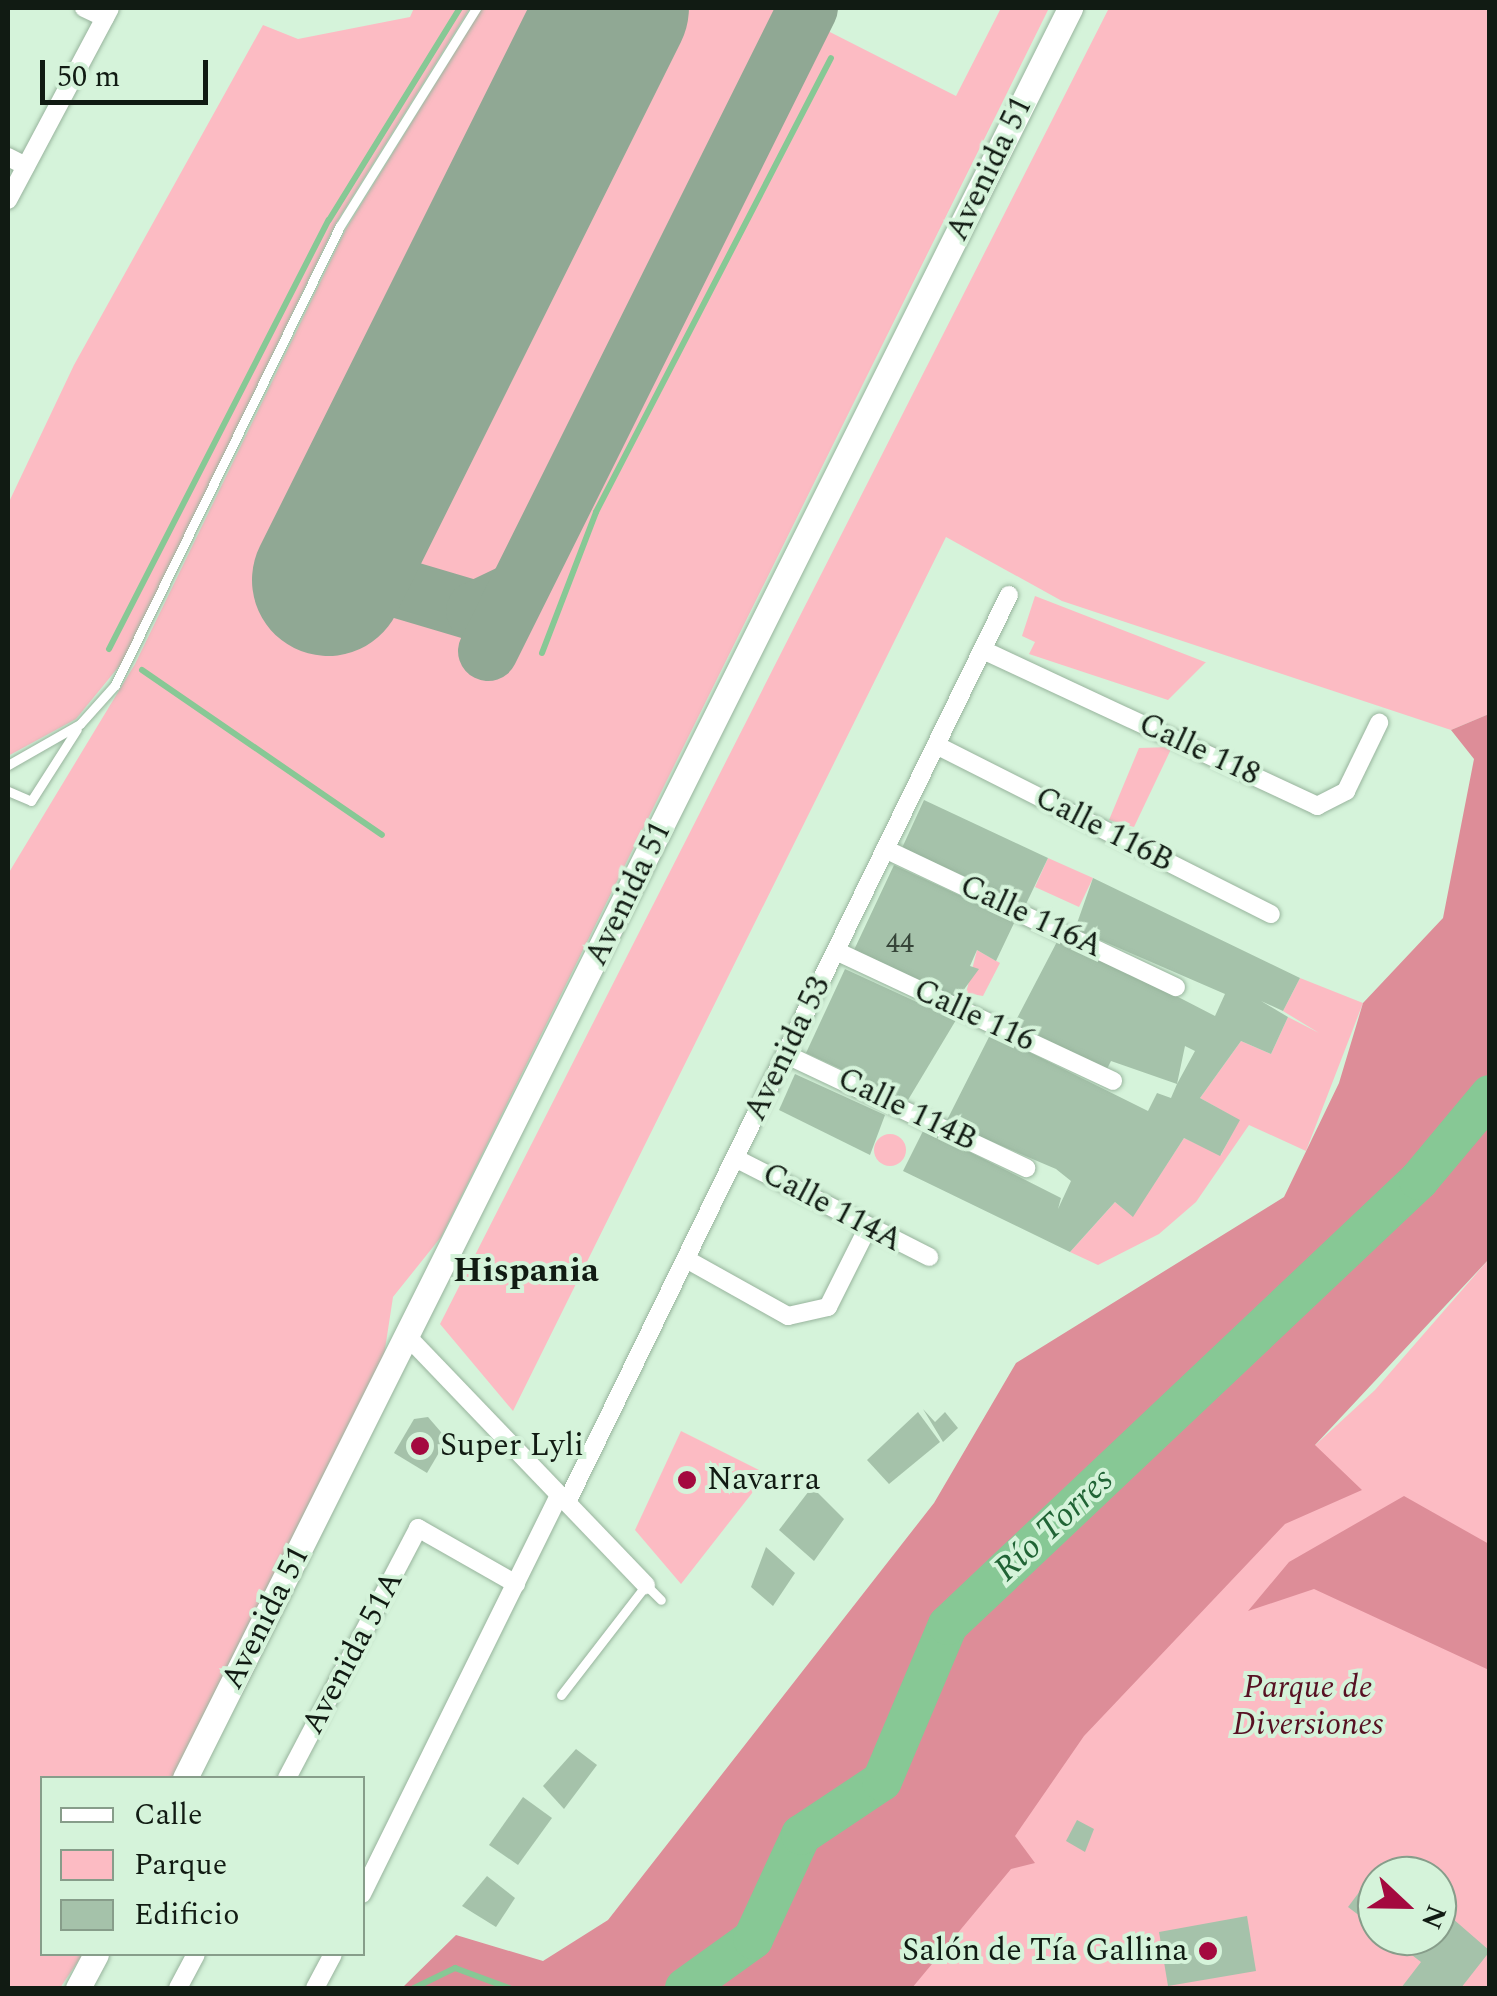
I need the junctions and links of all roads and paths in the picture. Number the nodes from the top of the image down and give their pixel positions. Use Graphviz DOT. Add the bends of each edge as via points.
graph roads {
  1 [pos="84,8"];
  2 [pos="476,8"];
  3 [pos="1070,8"];
  4 [pos="108,13"];
  5 [pos="8,157"];
  6 [pos="26,166"];
  7 [pos="8,200"];
  8 [pos="1009,596"];
  9 [pos="983,650"];
  10 [pos="1379,723"];
  11 [pos="80,724"];
  12 [pos="936,745"];
  13 [pos="8,765"];
  14 [pos="8,791"];
  15 [pos="885,849"];
  16 [pos="1272,914"];
  17 [pos="836,951"];
  18 [pos="1176,987"];
  19 [pos="785,1054"];
  20 [pos="1113,1080"];
  21 [pos="735,1158"];
  22 [pos="1026,1168"];
  23 [pos="867,1229"];
  24 [pos="929,1257"];
  25 [pos="686,1259"];
  26 [pos="408,1337"];
  27 [pos="563,1499"];
  28 [pos="516,1584"];
  29 [pos="646,1585"];
  30 [pos="661,1600"];
  31 [pos="561,1695"];
  32 [pos="186,1776"];
  33 [pos="288,1776"];
  34 [pos="365,1888"];
  35 [pos="95,1956"];
  36 [pos="195,1956"];
  37 [pos="332,1956"];
  38 [pos="78,1988"];
  39 [pos="178,1988"];
  40 [pos="315,1988"];
  1 -- 4 [label="street"];
  2 -- 11 [label="lane" via="340,226 139,642"];
  3 -- 26 [label="main road, Avenida 51"];
  4 -- 6 [label="street"];
  5 -- 6 [label="street"];
  6 -- 7 [label="street"];
  8 -- 9 [label="street, Avenida 53"];
  9 -- 10 [label="street, Calle 118" via="1317,806 1346,790"];
  9 -- 12 [label="street, Avenida 53"];
  11 -- 13 [label="lane"];
  11 -- 14 [label="lane" via="31,801"];
  12 -- 15 [label="street, Avenida 53"];
  12 -- 16 [label="street, Calle 116B"];
  15 -- 17 [label="street, Avenida 53"];
  15 -- 18 [label="street, Calle 116A"];
  17 -- 19 [label="street, Avenida 53"];
  17 -- 20 [label="street, Calle 116"];
  19 -- 21 [label="street, Avenida 53"];
  19 -- 22 [label="street, Calle 114B"];
  21 -- 23 [label="street, Calle 114A"];
  21 -- 25 [label="street, Avenida 53"];
  23 -- 24 [label="street, Calle 114A"];
  23 -- 25 [label="street" via="828,1307 788,1316"];
  25 -- 27 [label="street, Avenida 53"];
  26 -- 27 [label="street"];
  26 -- 32 [label="main road, Avenida 51"];
  27 -- 28 [label="street, Avenida 53"];
  27 -- 29 [label="street"];
  28 -- 33 [label="street, Avenida 51A" via="418,1528"];
  28 -- 34 [label="street, Avenida 53"];
  29 -- 30 [label="lane"];
  29 -- 31 [label="lane"];
  35 -- 38 [label="main road"];
  36 -- 39 [label="street"];
  37 -- 40 [label="street"];
}
